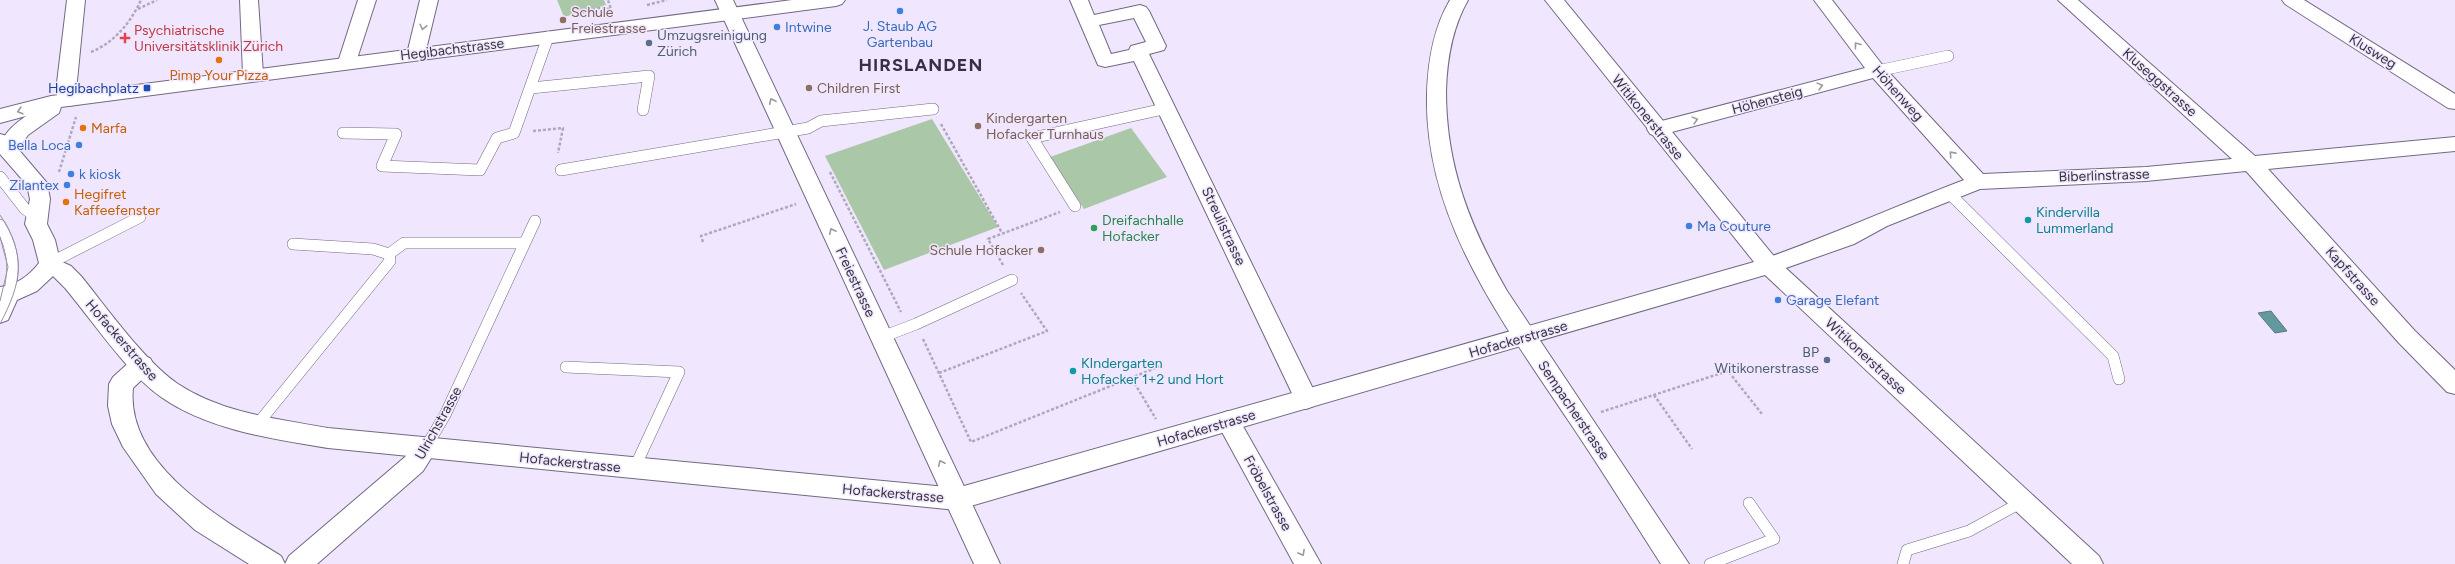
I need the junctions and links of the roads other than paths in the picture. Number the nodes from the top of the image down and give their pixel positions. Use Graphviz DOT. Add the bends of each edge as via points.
graph roads {
  1 [pos="76,0"];
  2 [pos="249,0"];
  3 [pos="367,0"];
  4 [pos="429,0"];
  5 [pos="836,0"];
  6 [pos="1079,0"];
  7 [pos="1459,0"];
  8 [pos="1554,0"];
  9 [pos="1823,0"];
  10 [pos="2067,0"];
  11 [pos="2291,0"];
  12 [pos="727,7"];
  13 [pos="1088,22"];
  14 [pos="548,37"];
  15 [pos="416,54"];
  16 [pos="1140,54"];
  17 [pos="1948,56"];
  18 [pos="347,62"];
  19 [pos="1877,71"];
  20 [pos="253,74"];
  21 [pos="531,88"];
  22 [pos="2455,103"];
  23 [pos="73,105"];
  24 [pos="1168,108"];
  25 [pos="643,110"];
  26 [pos="933,110"];
  27 [pos="0,116"];
  28 [pos="1657,129"];
  29 [pos="786,132"];
  30 [pos="343,133"];
  31 [pos="2455,144"];
  32 [pos="4,145"];
  33 [pos="2252,165"];
  34 [pos="561,170"];
  35 [pos="0,177"];
  36 [pos="1978,182"];
  37 [pos="1949,193"];
  38 [pos="1075,206"];
  39 [pos="36,217"];
  40 [pos="140,217"];
  41 [pos="535,221"];
  42 [pos="0,225"];
  43 [pos="524,243"];
  44 [pos="293,244"];
  45 [pos="389,254"];
  46 [pos="50,264"];
  47 [pos="1769,266"];
  48 [pos="1012,280"];
  49 [pos="3,301"];
  50 [pos="882,337"];
  51 [pos="1525,337"];
  52 [pos="142,365"];
  53 [pos="566,368"];
  54 [pos="2119,379"];
  55 [pos="2455,386"];
  56 [pos="1306,399"];
  57 [pos="1228,421"];
  58 [pos="256,426"];
  59 [pos="426,447"];
  60 [pos="634,469"];
  61 [pos="957,499"];
  62 [pos="2022,502"];
  63 [pos="1748,503"];
  64 [pos="983,563"];
  65 [pos="272,564"];
  66 [pos="298,564"];
  67 [pos="1308,564"];
  68 [pos="1676,564"];
  69 [pos="1710,564"];
  70 [pos="1903,564"];
  71 [pos="2090,564"];
  1 -- 23 [label="street" via="66,91"];
  2 -- 20 [label="street"];
  3 -- 18 [label="street"];
  4 -- 15 [label="street, one-way"];
  5 -- 12 [label="street, Hegibachstrasse"];
  6 -- 13 [label="street"];
  7 -- 51 [label="street, Sempacherstrasse" via="1445,34 1436,83 1436,130 1442,167 1449,195 1468,241"];
  8 -- 28 [label="street, Witikonerstrasse"];
  19 -- 9 [label="street, Höhenweg, one-way"];
  10 -- 33 [label="street, Kluseggstrasse"];
  11 -- 22 [label="street, Klusweg"];
  12 -- 14 [label="street, Hegibachstrasse"];
  29 -- 12 [label="street, Freiestrasse, one-way"];
  13 -- 16 [label="street" via="1105,61"];
  13 -- 16 [label="street" via="1140,11 1157,46 1138,50"];
  14 -- 15 [label="street, Hegibachstrasse"];
  14 -- 21 [label="lane"];
  15 -- 18 [label="street, Hegibachstrasse"];
  16 -- 24 [label="street, Streulistrasse"];
  17 -- 19 [label="lane"];
  18 -- 20 [label="street, Hegibachstrasse"];
  28 -- 19 [label="street, Höhensteig, one-way"];
  36 -- 19 [label="street, Höhenweg, one-way"];
  20 -- 23 [label="street, Hegibachstrasse"];
  21 -- 25 [label="lane" via="649,76"];
  21 -- 30 [label="lane" via="514,133 497,138 480,170 382,166 396,134"];
  23 -- 27 [label="street, Hegibachstrasse, one-way" via="51,102"];
  23 -- 32 [label="street, Hegibachstrasse" via="27,124"];
  24 -- 38 [label="lane" via="1032,138"];
  24 -- 56 [label="street, Streulistrasse"];
  26 -- 29 [label="lane" via="821,121 808,128"];
  28 -- 47 [label="street, Witikonerstrasse"];
  29 -- 34 [label="lane"];
  50 -- 29 [label="street, Freiestrasse, one-way"];
  31 -- 33 [label="street, Biberlinstrasse"];
  32 -- 39 [label="street" via="37,183 40,199"];
  33 -- 36 [label="street, Biberlinstrasse" via="2146,174"];
  33 -- 55 [label="street, Kapfstrasse" via="2407,337"];
  35 -- 39 [label="lane" via="25,208"];
  36 -- 37 [label="street, Biberlinstrasse"];
  37 -- 47 [label="street, Biberlinstrasse" via="1846,238"];
  37 -- 54 [label="lane" via="2114,356"];
  39 -- 46 [label="street"];
  40 -- 46 [label="lane"];
  41 -- 43 [label="lane, Ulrichstrasse"];
  42 -- 49 [label="lane" via="12,251 14,271"];
  43 -- 45 [label="lane" via="404,243"];
  43 -- 59 [label="lane, Ulrichstrasse" via="445,415"];
  44 -- 45 [label="lane" via="373,249"];
  45 -- 58 [label="lane" via="390,261 382,274"];
  46 -- 49 [label="street" via="43,274"];
  46 -- 52 [label="street, Hofackerstrasse" via="73,282"];
  47 -- 51 [label="street, Hofackerstrasse"];
  47 -- 62 [label="street, Witikonerstrasse"];
  48 -- 50 [label="lane"];
  61 -- 50 [label="street, Freiestrasse, one-way"];
  51 -- 56 [label="street, Hofackerstrasse"];
  51 -- 68 [label="street, Sempacherstrasse"];
  52 -- 58 [label="street, Hofackerstrasse" via="169,390 197,406"];
  52 -- 65 [label="street" via="121,384 120,408 130,437 148,466 175,497 204,522"];
  53 -- 60 [label="lane" via="679,372"];
  56 -- 57 [label="street, Hofackerstrasse"];
  57 -- 61 [label="street, Hofackerstrasse"];
  57 -- 67 [label="street, Fröbelstrasse, one-way"];
  58 -- 59 [label="street, Hofackerstrasse" via="306,435"];
  59 -- 60 [label="street, Hofackerstrasse"];
  59 -- 66 [label="street, Ulrichstrasse" via="414,464"];
  60 -- 61 [label="street, Hofackerstrasse"];
  61 -- 64 [label="street, Freiestrasse"];
  62 -- 70 [label="lane" via="1970,531 1907,550"];
  62 -- 71 [label="street, Witikonerstrasse"];
  63 -- 69 [label="lane" via="1774,539"];
}
